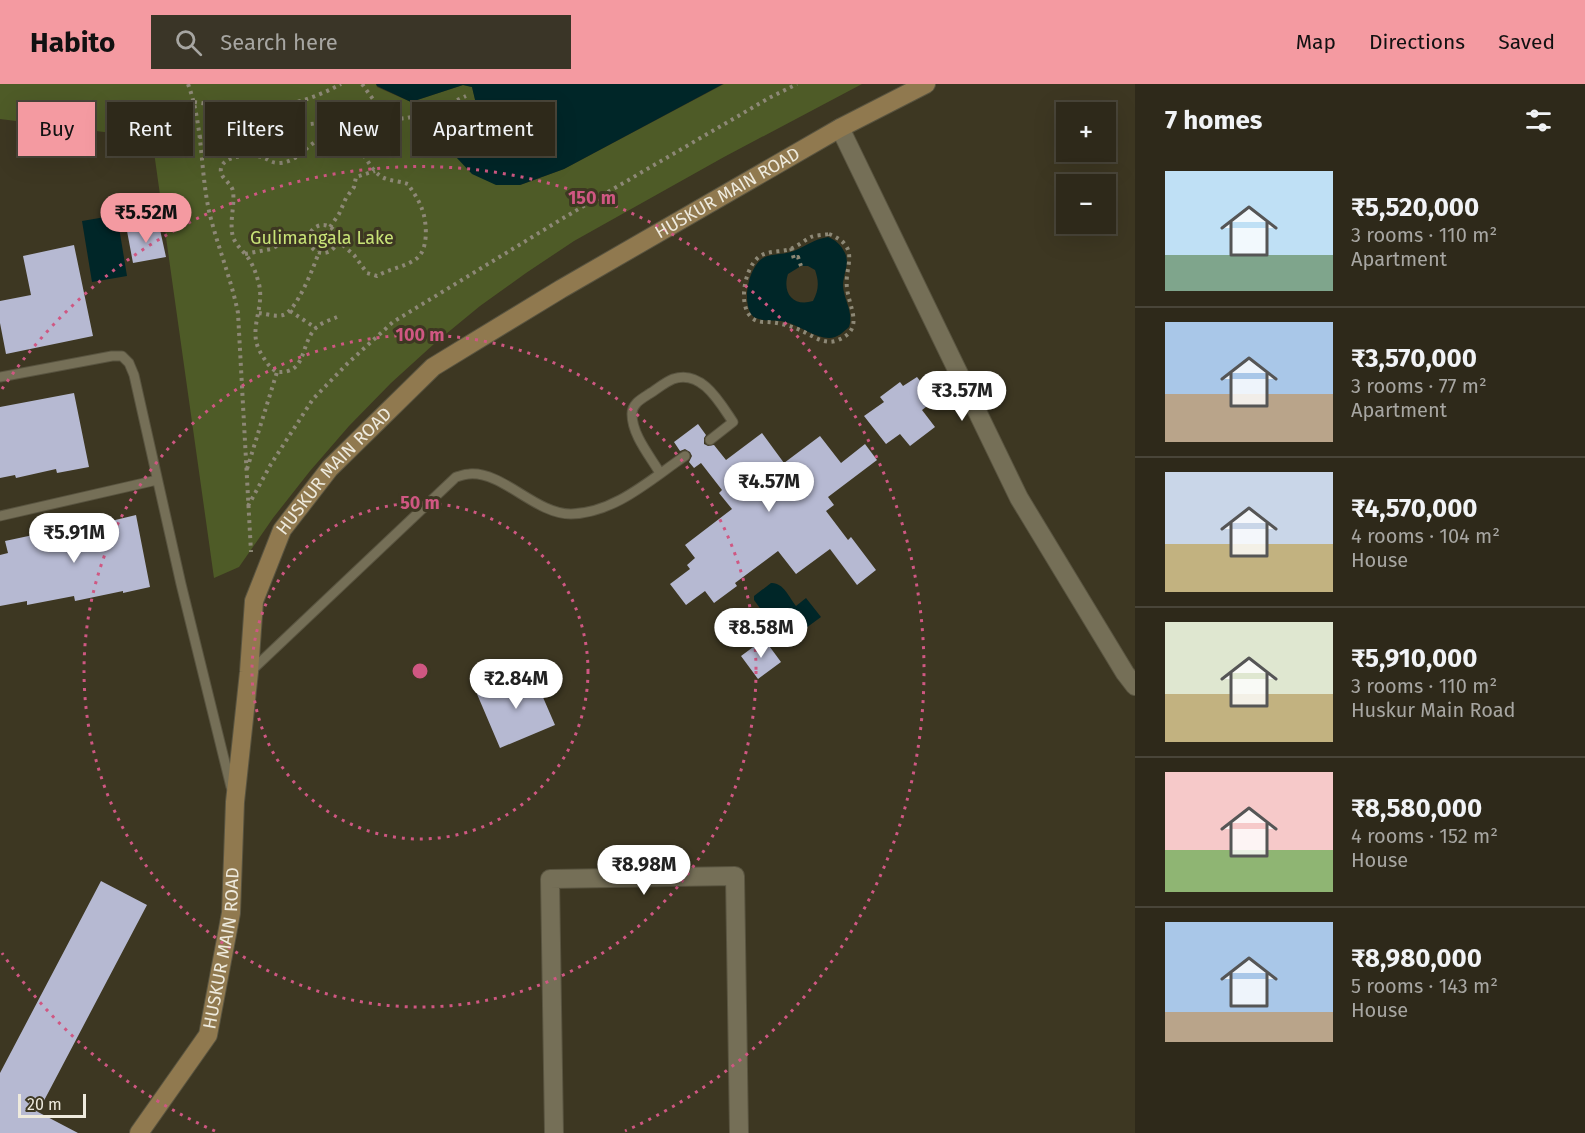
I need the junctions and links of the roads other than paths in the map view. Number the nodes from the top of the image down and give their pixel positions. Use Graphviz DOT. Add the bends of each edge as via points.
graph roads {
  1 [pos="926,84"];
  2 [pos="840,128"];
  3 [pos="0,377"];
  4 [pos="710,440"];
  5 [pos="685,456"];
  6 [pos="660,473"];
  7 [pos="157,480"];
  8 [pos="0,516"];
  9 [pos="249,672"];
  10 [pos="1135,686"];
  11 [pos="235,802"];
  12 [pos="139,1133"];
  13 [pos="554,1133"];
  14 [pos="739,1133"];
  1 -- 2 [label="main road, HUSKUR MAIN ROAD"];
  2 -- 9 [label="main road, HUSKUR MAIN ROAD" via="433,367 330,468 282,530 254,601"];
  2 -- 10 [label="street" via="1019,498"];
  3 -- 7 [label="lane" via="122,356 134,375"];
  4 -- 6 [label="lane" via="733,422 714,393 701,383 673,379 637,402 631,412 633,426"];
  5 -- 6 [label="lane"];
  6 -- 9 [label="lane" via="623,499 592,511 570,514 549,510 487,475 456,477"];
  7 -- 8 [label="lane"];
  7 -- 11 [label="lane"];
  9 -- 11 [label="main road, HUSKUR MAIN ROAD"];
  11 -- 12 [label="main road, HUSKUR MAIN ROAD" via="231,913 208,1035"];
  13 -- 14 [label="street" via="550,879 735,876"];
}
